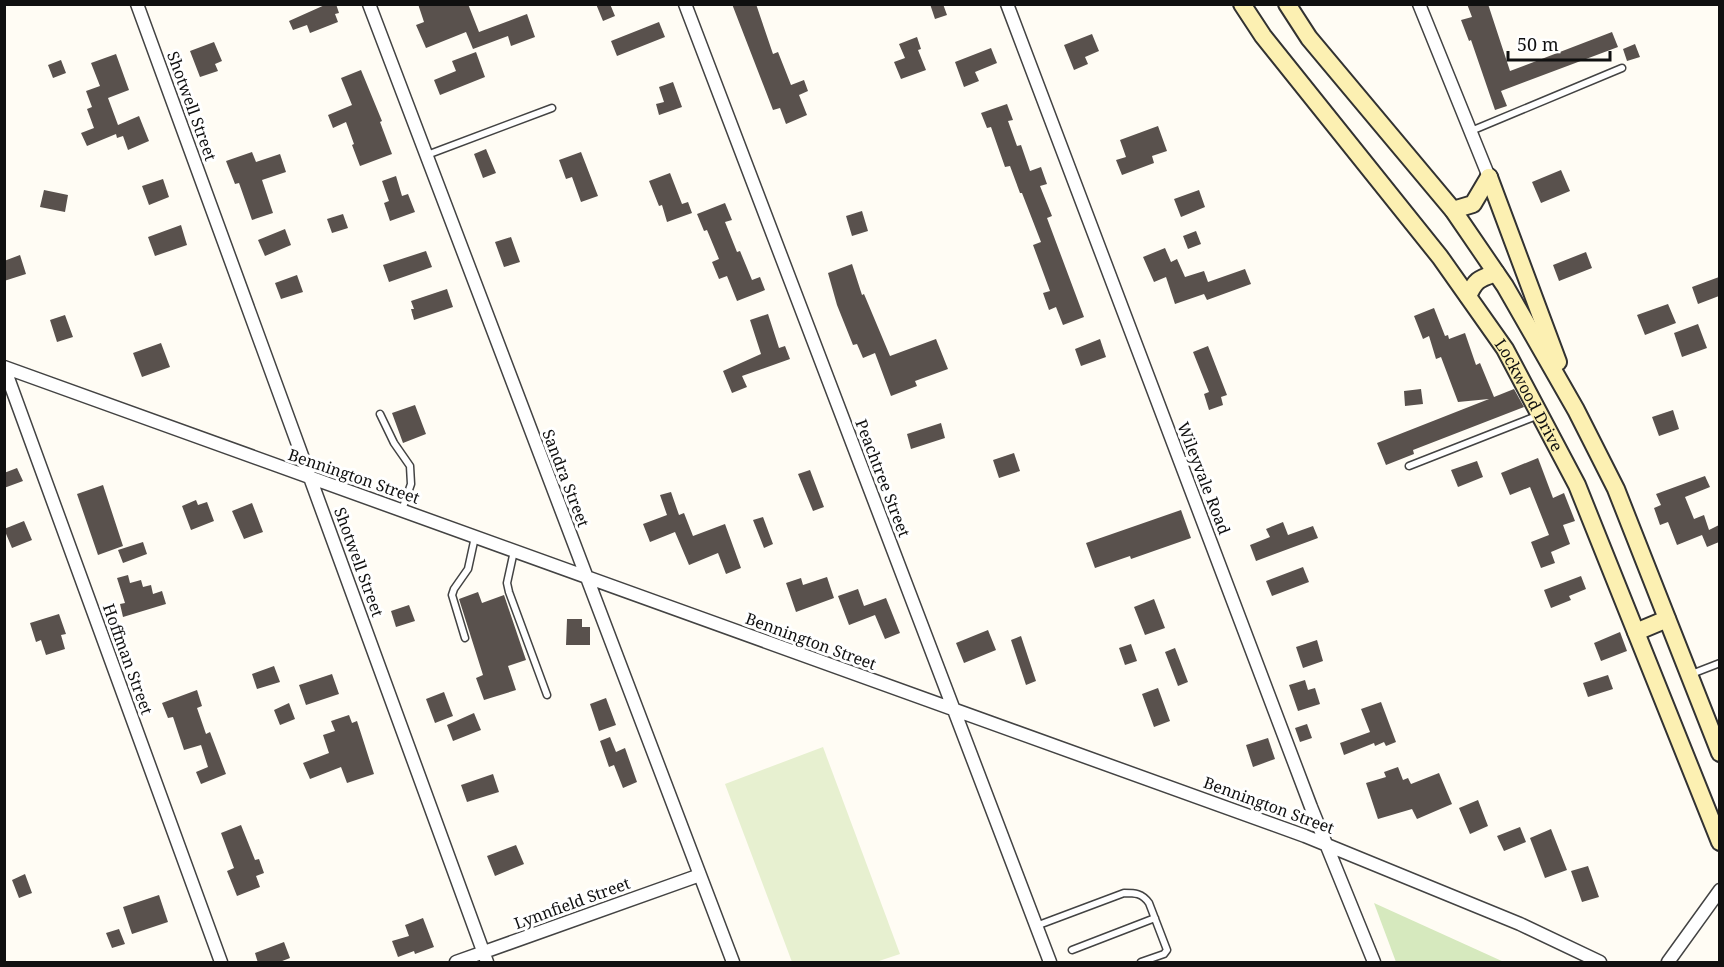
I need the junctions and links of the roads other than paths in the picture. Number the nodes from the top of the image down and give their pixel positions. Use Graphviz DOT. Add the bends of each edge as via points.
graph roads {
  1 [pos="137,4"];
  2 [pos="369,4"];
  3 [pos="686,4"];
  4 [pos="1007,4"];
  5 [pos="1242,4"];
  6 [pos="1287,4"];
  7 [pos="1419,4"];
  8 [pos="1622,68"];
  9 [pos="552,108"];
  10 [pos="1470,131"];
  11 [pos="426,156"];
  12 [pos="1489,177"];
  13 [pos="1453,210"];
  14 [pos="1496,273"];
  15 [pos="1468,296"];
  16 [pos="4,367"];
  17 [pos="1576,410"];
  18 [pos="380,414"];
  19 [pos="1540,415"];
  20 [pos="1409,466"];
  21 [pos="311,479"];
  22 [pos="402,511"];
  23 [pos="475,537"];
  24 [pos="514,551"];
  25 [pos="585,577"];
  26 [pos="1667,619"];
  27 [pos="1636,632"];
  28 [pos="465,638"];
  29 [pos="1719,663"];
  30 [pos="1689,675"];
  31 [pos="547,694"];
  32 [pos="954,710"];
  33 [pos="1719,753"];
  34 [pos="1719,842"];
  35 [pos="1326,843"];
  36 [pos="700,875"];
  37 [pos="1719,890"];
  38 [pos="1155,918"];
  39 [pos="1036,926"];
  40 [pos="1072,950"];
  41 [pos="485,958"];
  42 [pos="220,963"];
  43 [pos="456,963"];
  44 [pos="734,963"];
  45 [pos="1050,963"];
  46 [pos="1141,963"];
  47 [pos="1374,963"];
  48 [pos="1600,963"];
  49 [pos="1668,963"];
  1 -- 21 [label="street, Shotwell Street"];
  2 -- 11 [label="street, Sandra Street"];
  3 -- 32 [label="street, Peachtree Street"];
  4 -- 35 [label="street, Wileyvale Road"];
  5 -- 15 [label="main road, Lockwood Drive"];
  6 -- 13 [label="main road, Lockwood Drive" via="1309,38"];
  7 -- 10 [label="street"];
  8 -- 10 [label="lane"];
  9 -- 11 [label="lane"];
  10 -- 12 [label="street"];
  11 -- 25 [label="street, Sandra Street"];
  12 -- 13 [label="main road" via="1473,204"];
  12 -- 17 [label="main road"];
  13 -- 14 [label="main road, Lockwood Drive"];
  14 -- 15 [label="main road" via="1480,278"];
  14 -- 17 [label="main road, Lockwood Drive"];
  15 -- 19 [label="main road, Lockwood Drive" via="1505,349"];
  16 -- 21 [label="street, Bennington Street"];
  16 -- 42 [label="street, Hoffman Street"];
  17 -- 26 [label="main road, Lockwood Drive" via="1616,489"];
  18 -- 22 [label="lane" via="410,466 411,484"];
  19 -- 20 [label="lane"];
  19 -- 27 [label="main road, Lockwood Drive" via="1577,484"];
  21 -- 22 [label="street, Bennington Street"];
  21 -- 41 [label="street, Shotwell Street"];
  22 -- 23 [label="street, Bennington Street"];
  23 -- 24 [label="street, Bennington Street"];
  23 -- 28 [label="lane" via="468,569 452,596"];
  24 -- 25 [label="street, Bennington Street"];
  24 -- 31 [label="lane" via="507,583 509,592"];
  25 -- 32 [label="street, Bennington Street"];
  25 -- 36 [label="street, Sandra Street"];
  26 -- 27 [label="main road"];
  26 -- 30 [label="main road, Lockwood Drive"];
  27 -- 34 [label="main road, Lockwood Drive"];
  29 -- 30 [label="lane"];
  30 -- 33 [label="main road, Lockwood Drive"];
  32 -- 35 [label="street, Bennington Street"];
  32 -- 39 [label="street, Peachtree Street"];
  35 -- 47 [label="street, Wileyvale Road"];
  35 -- 48 [label="street, Bennington Street" via="1520,924"];
  36 -- 41 [label="street, Lynnfield Street"];
  36 -- 44 [label="street, Sandra Street"];
  37 -- 49 [label="street"];
  38 -- 39 [label="lane" via="1145,897 1124,893"];
  38 -- 40 [label="lane"];
  38 -- 46 [label="lane" via="1167,950"];
  39 -- 45 [label="street, Peachtree Street"];
  41 -- 43 [label="street, Lynnfield Street"];
}
